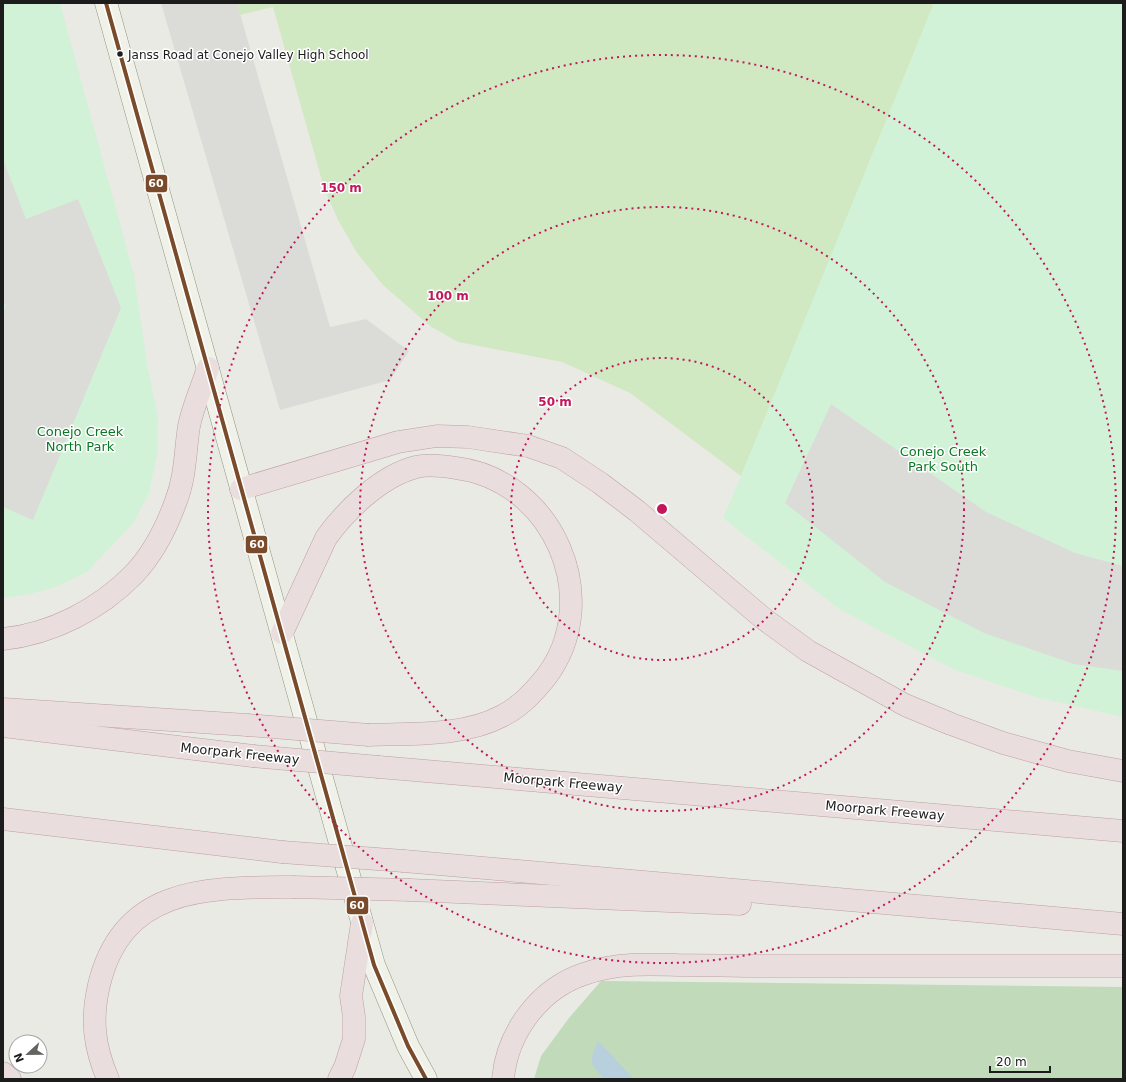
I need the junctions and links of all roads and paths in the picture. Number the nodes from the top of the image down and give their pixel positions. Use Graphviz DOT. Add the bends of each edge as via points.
graph roads {
  1 [pos="106,3"];
  2 [pos="208,368"];
  3 [pos="241,489"];
  4 [pos="282,633"];
  5 [pos="3,639"];
  6 [pos="3,709"];
  7 [pos="3,726"];
  8 [pos="1123,771"];
  9 [pos="3,819"];
  10 [pos="1123,831"];
  11 [pos="1057,918"];
  12 [pos="362,922"];
  13 [pos="1123,924"];
  14 [pos="1123,966"];
  15 [pos="3,1073"];
  16 [pos="10,1079"];
  17 [pos="108,1079"];
  18 [pos="339,1079"];
  19 [pos="426,1079"];
  20 [pos="502,1079"];
  1 -- 2 [label="main road"];
  2 -- 3 [label="main road"];
  2 -- 5 [label="highway" via="190,426 186,463 177,499 155,544 135,573 90,609 65,622 36,633"];
  3 -- 4 [label="main road"];
  3 -- 8 [label="highway" via="398,442 437,436 496,440 528,446 562,458 600,483 637,511 764,619 808,651 905,705 1003,743 1068,761"];
  4 -- 6 [label="highway, bridge" via="326,538 336,524 358,501 392,478 416,467 440,466 469,470 497,480 522,496 544,519 567,566 570,617 565,641 556,662 539,686 520,706 501,717 481,724 445,731 369,735"];
  4 -- 12 [label="main road"];
  7 -- 10 [label="highway, Moorpark Freeway, bridge" via="253,756"];
  9 -- 11 [label="highway, bridge" via="282,852 404,860"];
  11 -- 13 [label="highway"];
  11 -- 17 [label="highway, bridge" via="410,890 293,887 200,891 168,900 142,913 111,951 96,997 94,1029 99,1058"];
  12 -- 18 [label="highway" via="351,996 354,1039"];
  12 -- 19 [label="main road" via="374,965 390,1006"];
  14 -- 20 [label="highway" via="609,966 582,974 557,987 535,1005 520,1024 509,1051"];
  15 -- 16 [label="highway"];
}
